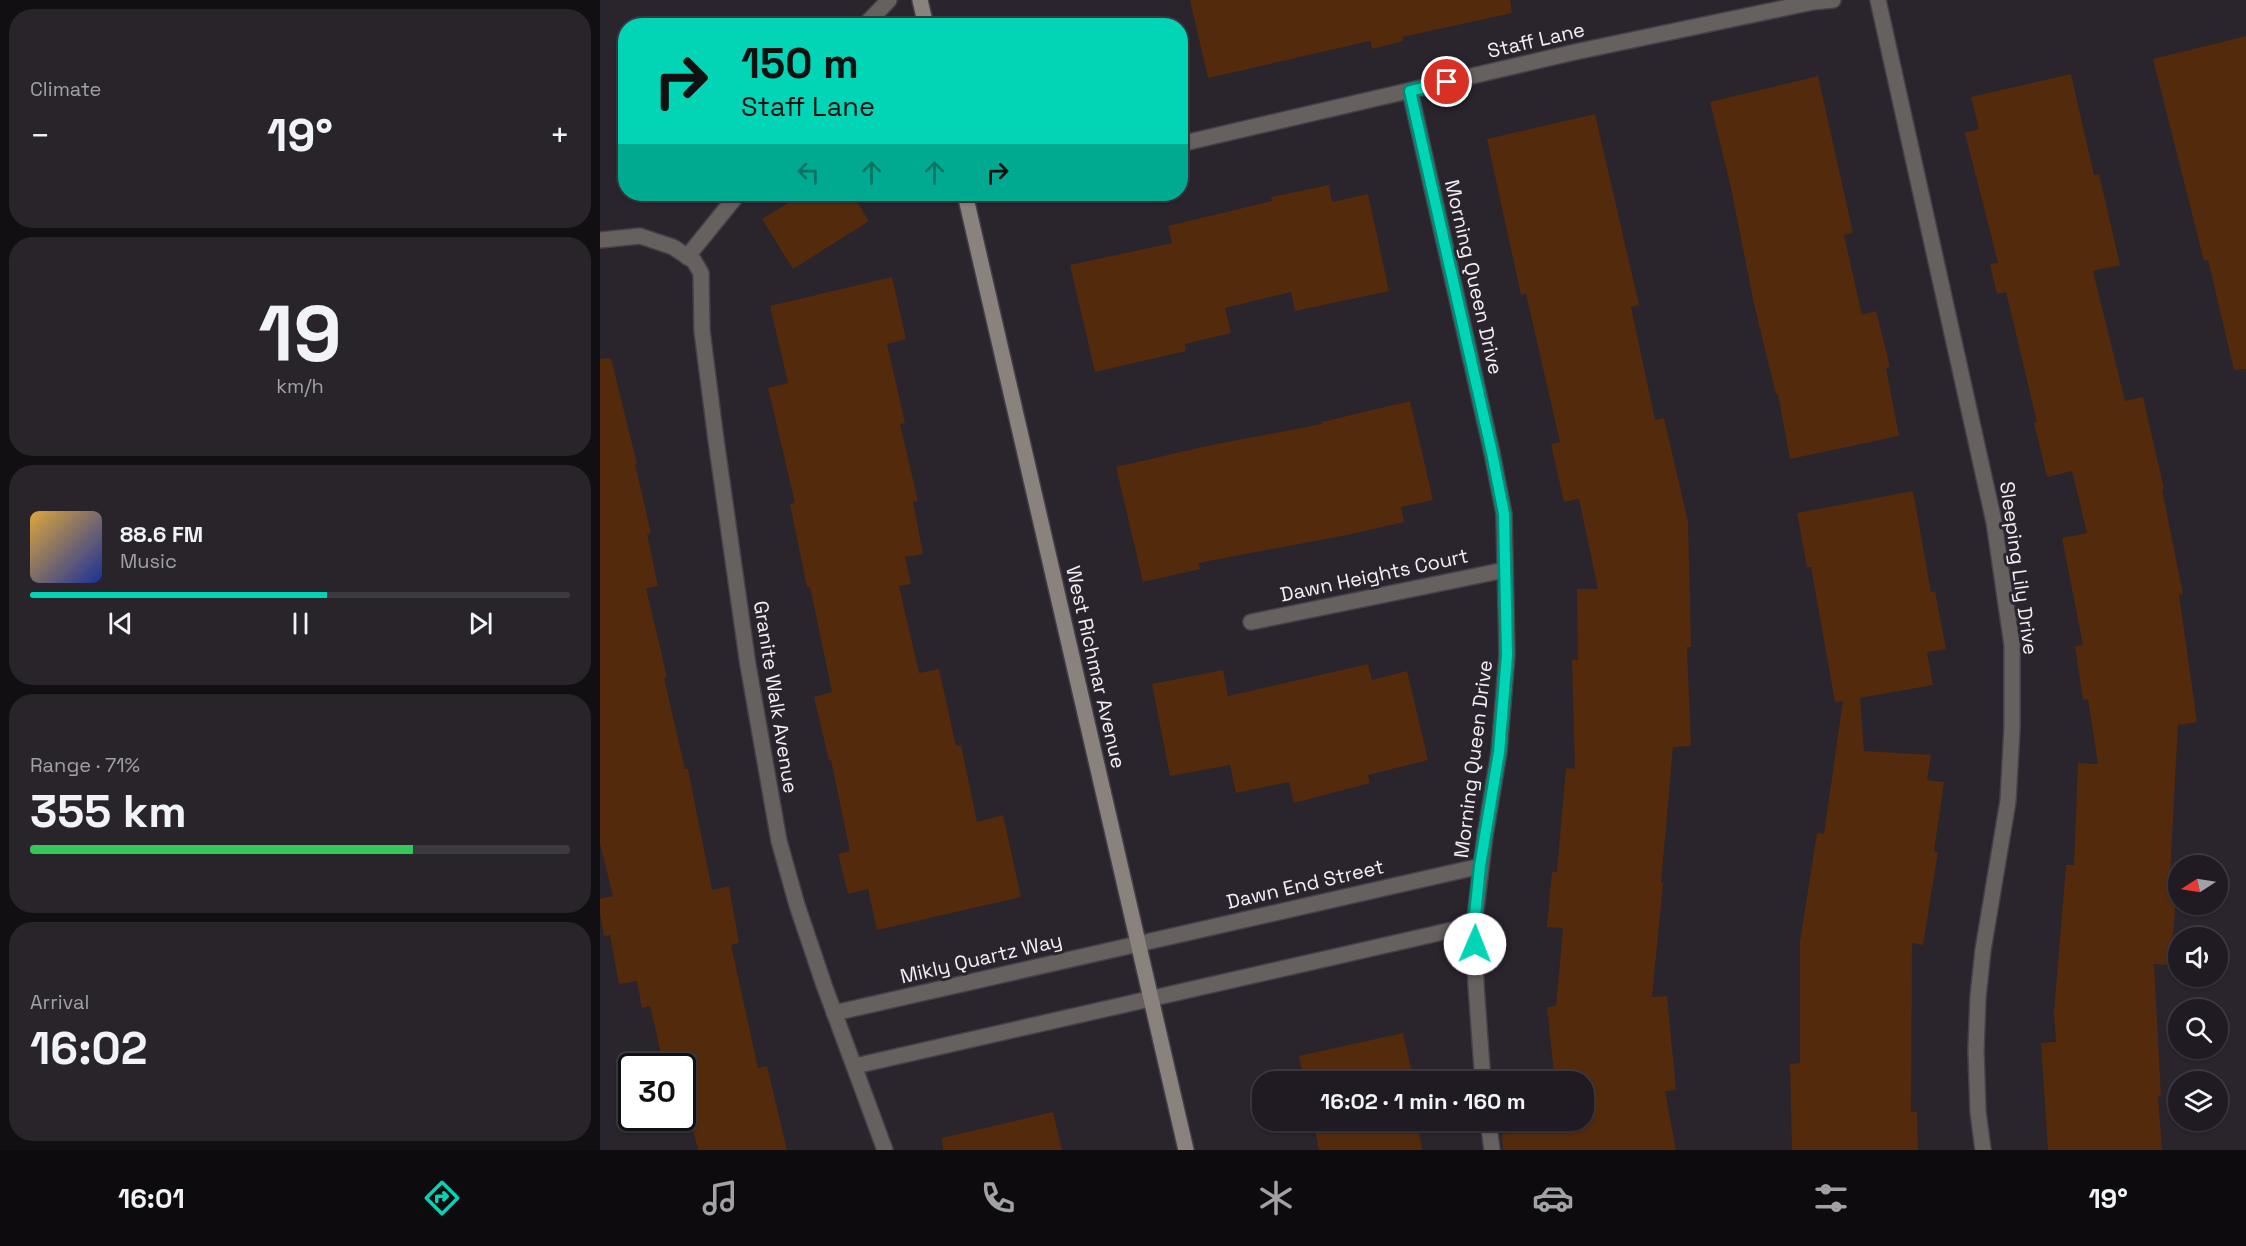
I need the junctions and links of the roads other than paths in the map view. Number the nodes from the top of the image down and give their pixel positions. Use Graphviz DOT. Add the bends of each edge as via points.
graph roads {
  1 [pos="889,0"];
  2 [pos="920,0"];
  3 [pos="1833,0"];
  4 [pos="1878,0"];
  5 [pos="872,18"];
  6 [pos="924,18"];
  7 [pos="1410,91"];
  8 [pos="1188,142"];
  9 [pos="732,201"];
  10 [pos="967,201"];
  11 [pos="600,240"];
  12 [pos="687,256"];
  13 [pos="1505,570"];
  14 [pos="1251,622"];
  15 [pos="1480,866"];
  16 [pos="1474,925"];
  17 [pos="1138,944"];
  18 [pos="1151,998"];
  19 [pos="834,1013"];
  20 [pos="855,1066"];
  21 [pos="1482,1071"];
  22 [pos="1489,1131"];
  23 [pos="885,1150"];
  24 [pos="1186,1150"];
  25 [pos="1492,1150"];
  26 [pos="1983,1150"];
  1 -- 5 [label="street"];
  2 -- 6 [label="street"];
  3 -- 7 [label="street, Staff Lane" via="1717,21"];
  4 -- 26 [label="street, Sleeping Lily Drive" via="1994,522 2012,645 2013,728 2008,801 1978,997 1977,1071"];
  7 -- 8 [label="street, Staff Lane"];
  7 -- 13 [label="street, Morning Queen Drive" via="1492,453 1504,514"];
  9 -- 12 [label="street"];
  10 -- 17 [label="street, West Richmar Avenue"];
  11 -- 12 [label="street, Granite Walk Avenue" via="640,236"];
  12 -- 19 [label="street, Granite Walk Avenue" via="701,273 702,331 748,665 772,806 797,905"];
  13 -- 14 [label="street, Dawn Heights Court"];
  13 -- 15 [label="street, Morning Queen Drive" via="1507,655 1499,752"];
  15 -- 16 [label="street, Morning Queen Drive"];
  15 -- 17 [label="street, Dawn End Street"];
  16 -- 18 [label="street"];
  16 -- 21 [label="street, Morning Queen Drive"];
  17 -- 18 [label="street, West Richmar Avenue"];
  17 -- 19 [label="street, Mikly Quartz Way"];
  18 -- 20 [label="street"];
  18 -- 24 [label="street, West Richmar Avenue"];
  19 -- 20 [label="street, Granite Walk Avenue"];
  20 -- 23 [label="street, Granite Walk Avenue"];
  22 -- 25 [label="street"];
}
